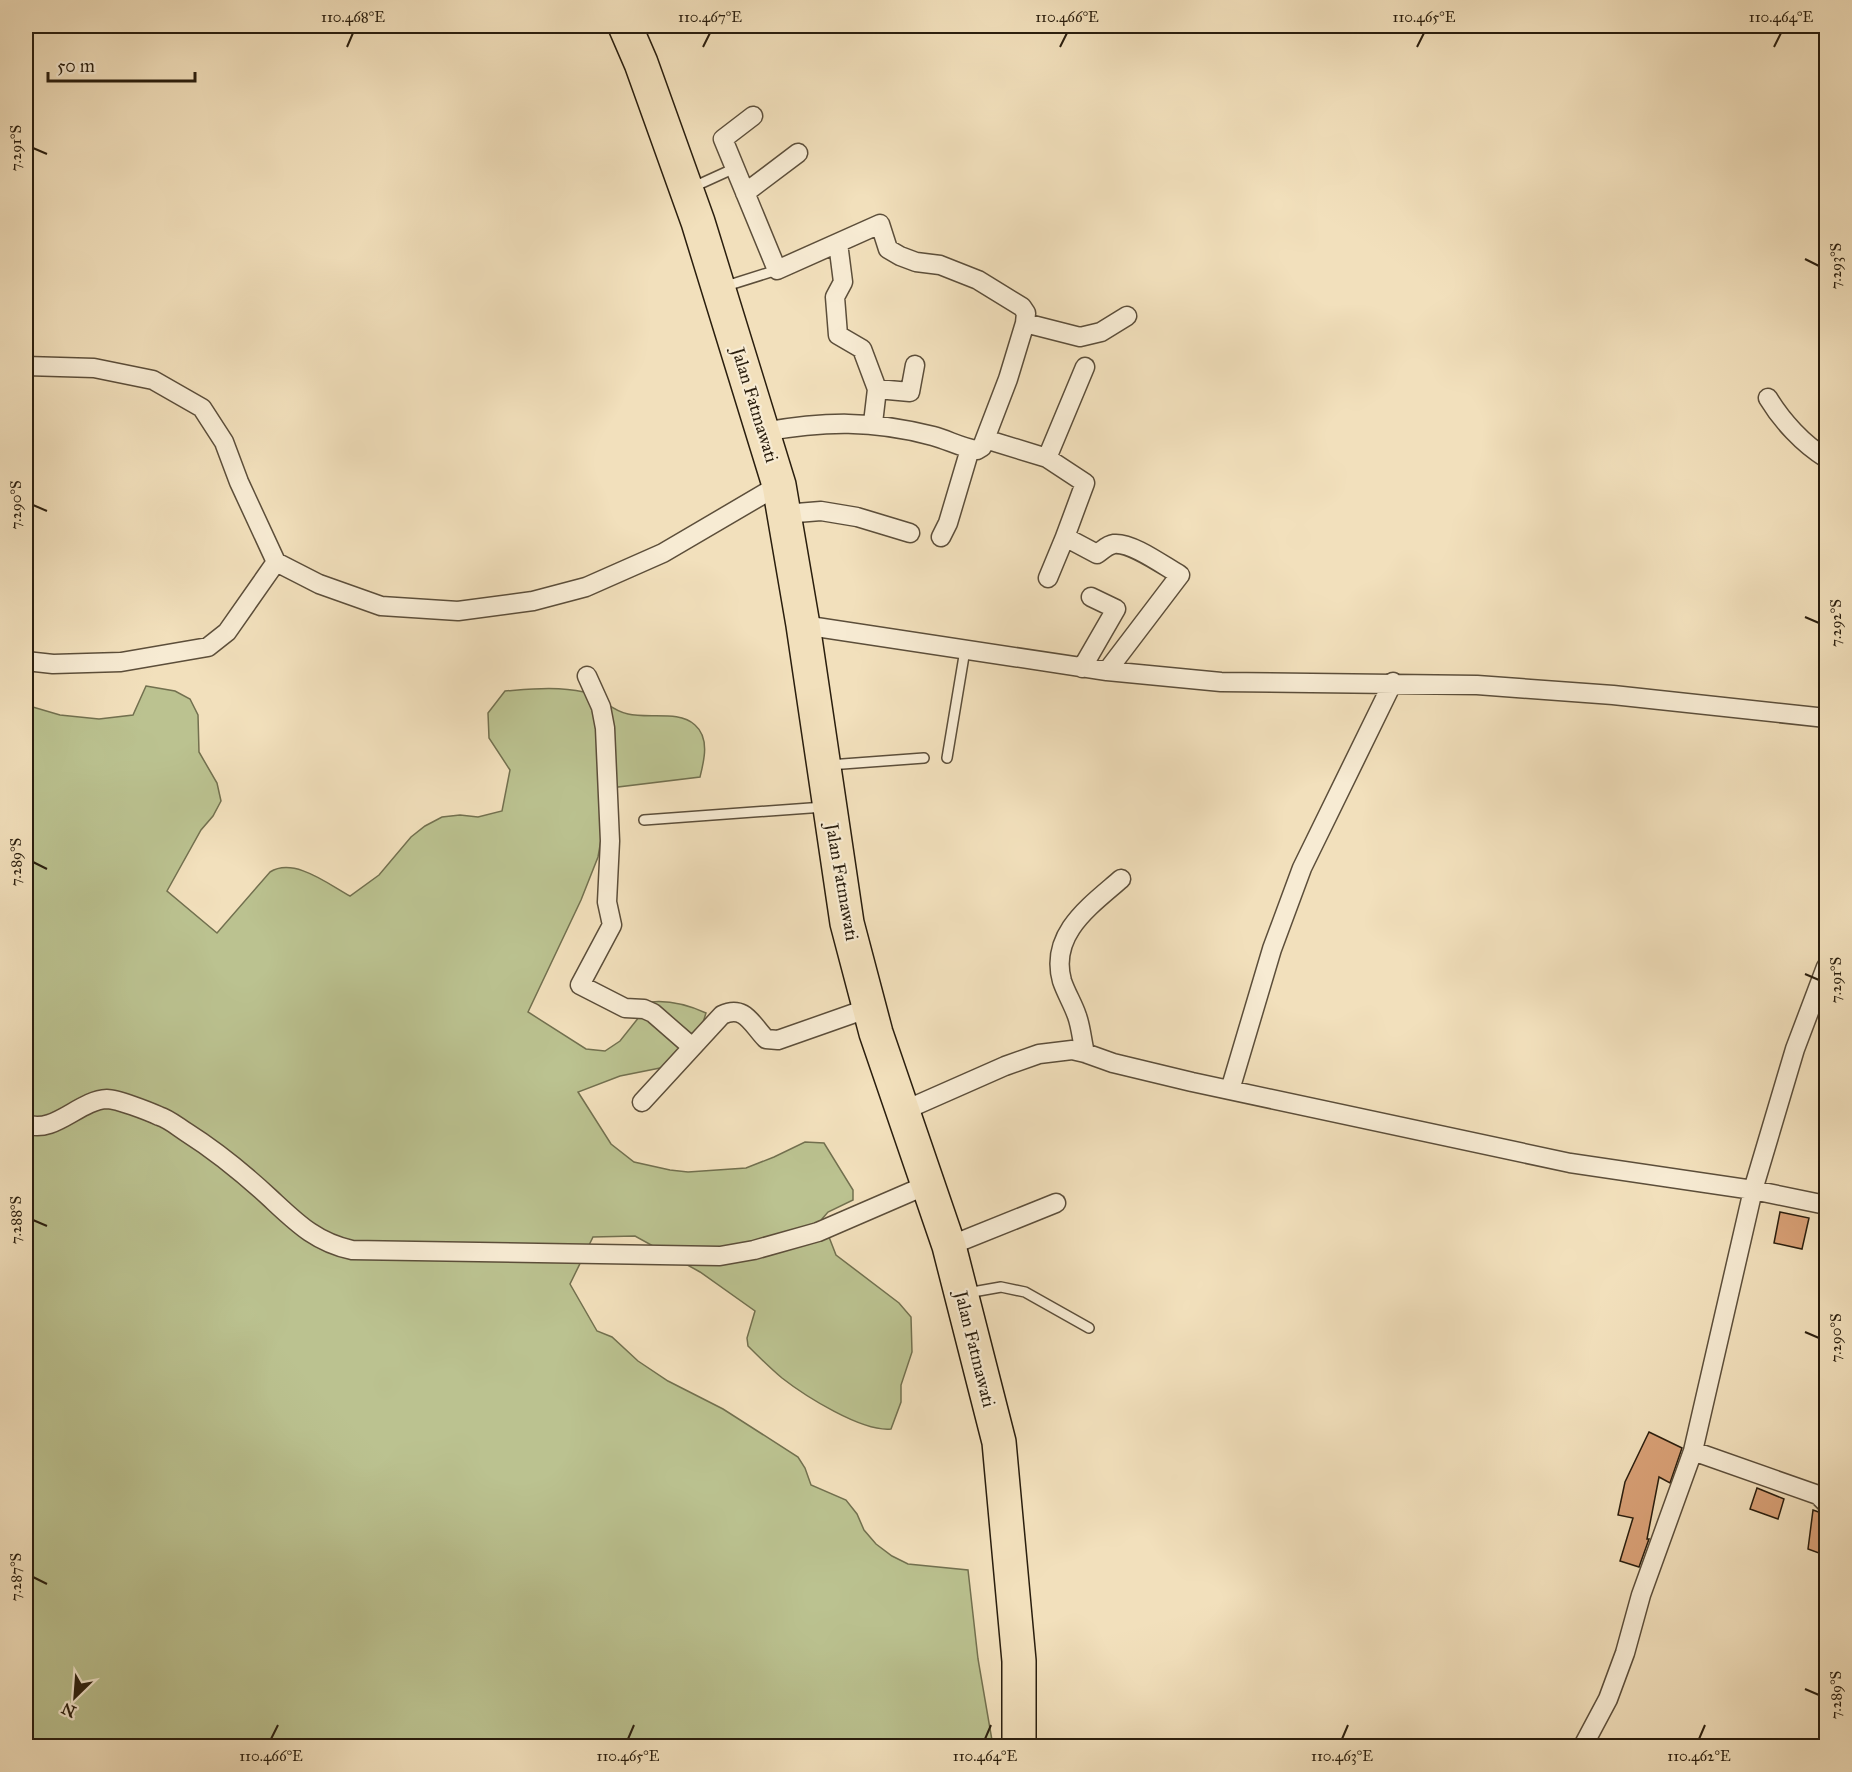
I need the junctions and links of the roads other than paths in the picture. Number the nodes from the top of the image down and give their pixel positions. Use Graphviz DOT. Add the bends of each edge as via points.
graph roads {
  1 [pos="625,26"];
  2 [pos="753,116"];
  3 [pos="798,153"];
  4 [pos="735,168"];
  5 [pos="686,190"];
  6 [pos="745,193"];
  7 [pos="837,243"];
  8 [pos="777,270"];
  9 [pos="718,288"];
  10 [pos="1127,316"];
  11 [pos="1025,323"];
  12 [pos="915,365"];
  13 [pos="26,366"];
  14 [pos="1085,367"];
  15 [pos="877,389"];
  16 [pos="1768,398"];
  17 [pos="873,423"];
  18 [pos="763,432"];
  19 [pos="978,444"];
  20 [pos="1047,458"];
  21 [pos="1827,458"];
  22 [pos="782,499"];
  23 [pos="910,532"];
  24 [pos="941,537"];
  25 [pos="1065,537"];
  26 [pos="276,562"];
  27 [pos="1048,578"];
  28 [pos="1091,597"];
  29 [pos="803,625"];
  30 [pos="965,650"];
  31 [pos="26,661"];
  32 [pos="1082,668"];
  33 [pos="1107,672"];
  34 [pos="587,676"];
  35 [pos="1393,682"];
  36 [pos="1827,718"];
  37 [pos="924,758"];
  38 [pos="946,758"];
  39 [pos="824,765"];
  40 [pos="830,806"];
  41 [pos="644,820"];
  42 [pos="1121,879"];
  43 [pos="1827,967"];
  44 [pos="868,1008"];
  45 [pos="692,1047"];
  46 [pos="1084,1053"];
  47 [pos="1230,1090"];
  48 [pos="642,1102"];
  49 [pos="903,1111"];
  50 [pos="26,1124"];
  51 [pos="929,1184"];
  52 [pos="1753,1190"];
  53 [pos="1056,1203"];
  54 [pos="1827,1204"];
  55 [pos="949,1246"];
  56 [pos="962,1294"];
  57 [pos="1089,1328"];
  58 [pos="1693,1451"];
  59 [pos="1827,1503"];
  60 [pos="1019,1746"];
  61 [pos="1583,1746"];
  1 -- 5 [label="highway, Jalan Fatmawati"];
  2 -- 4 [label="street" via="723,139"];
  3 -- 6 [label="street"];
  4 -- 5 [label="lane"];
  4 -- 6 [label="street"];
  5 -- 9 [label="highway, Jalan Fatmawati"];
  6 -- 8 [label="street"];
  7 -- 8 [label="street"];
  7 -- 11 [label="street" via="880,224 888,249 978,280 1022,308"];
  7 -- 15 [label="street" via="843,282 835,297 838,335 862,349"];
  8 -- 9 [label="lane"];
  9 -- 18 [label="highway, Jalan Fatmawati"];
  10 -- 11 [label="street" via="1101,332 1080,337"];
  11 -- 19 [label="street" via="1008,378"];
  12 -- 15 [label="street" via="910,392"];
  13 -- 26 [label="street" via="94,368 153,380 202,408 224,442"];
  14 -- 20 [label="street"];
  15 -- 17 [label="street"];
  16 -- 21 [label="street" via="1780,418"];
  17 -- 18 [label="street" via="811,424"];
  17 -- 19 [label="street"];
  18 -- 22 [label="highway, Jalan Fatmawati"];
  19 -- 20 [label="street"];
  19 -- 24 [label="street"];
  20 -- 25 [label="street" via="1085,483"];
  22 -- 23 [label="street"];
  22 -- 26 [label="street" via="586,587 533,601 458,611 381,606 319,584"];
  22 -- 29 [label="highway, Jalan Fatmawati"];
  25 -- 27 [label="street"];
  25 -- 33 [label="street" via="1097,554 1107,546 1128,546 1180,575"];
  26 -- 31 [label="street" via="227,632 208,647 121,662"];
  28 -- 32 [label="street" via="1116,609"];
  29 -- 30 [label="street"];
  29 -- 39 [label="highway, Jalan Fatmawati"];
  30 -- 32 [label="street"];
  30 -- 38 [label="lane"];
  32 -- 33 [label="street"];
  33 -- 35 [label="street" via="1221,682"];
  34 -- 45 [label="street" via="601,707 605,728 610,841 607,902 612,925 580,985 625,1008 653,1013"];
  35 -- 36 [label="street" via="1613,695"];
  35 -- 47 [label="street" via="1302,868 1272,949"];
  37 -- 39 [label="lane"];
  39 -- 40 [label="highway, Jalan Fatmawati"];
  40 -- 41 [label="lane"];
  40 -- 44 [label="highway, Jalan Fatmawati" via="847,923"];
  42 -- 46 [label="street" via="1069,929 1060,958 1063,984 1078,1018"];
  43 -- 52 [label="street" via="1795,1049"];
  44 -- 45 [label="street" via="778,1040 766,1039 749,1018 730,1011"];
  44 -- 49 [label="highway, Jalan Fatmawati"];
  45 -- 48 [label="street"];
  46 -- 47 [label="street"];
  46 -- 49 [label="street" via="1072,1050 1039,1054"];
  47 -- 52 [label="street" via="1570,1163"];
  49 -- 51 [label="highway, Jalan Fatmawati"];
  50 -- 51 [label="street" via="49,1124 107,1099 162,1117 233,1165 308,1232 333,1246 352,1250 720,1256 818,1232"];
  51 -- 55 [label="highway, Jalan Fatmawati"];
  52 -- 54 [label="street"];
  52 -- 58 [label="street"];
  53 -- 55 [label="street"];
  55 -- 56 [label="highway, Jalan Fatmawati"];
  56 -- 57 [label="lane" via="1001,1287 1025,1292"];
  56 -- 60 [label="highway, Jalan Fatmawati" via="999,1442 1019,1662"];
  58 -- 59 [label="street" via="1818,1496"];
  58 -- 61 [label="street" via="1641,1595 1622,1662"];
}
